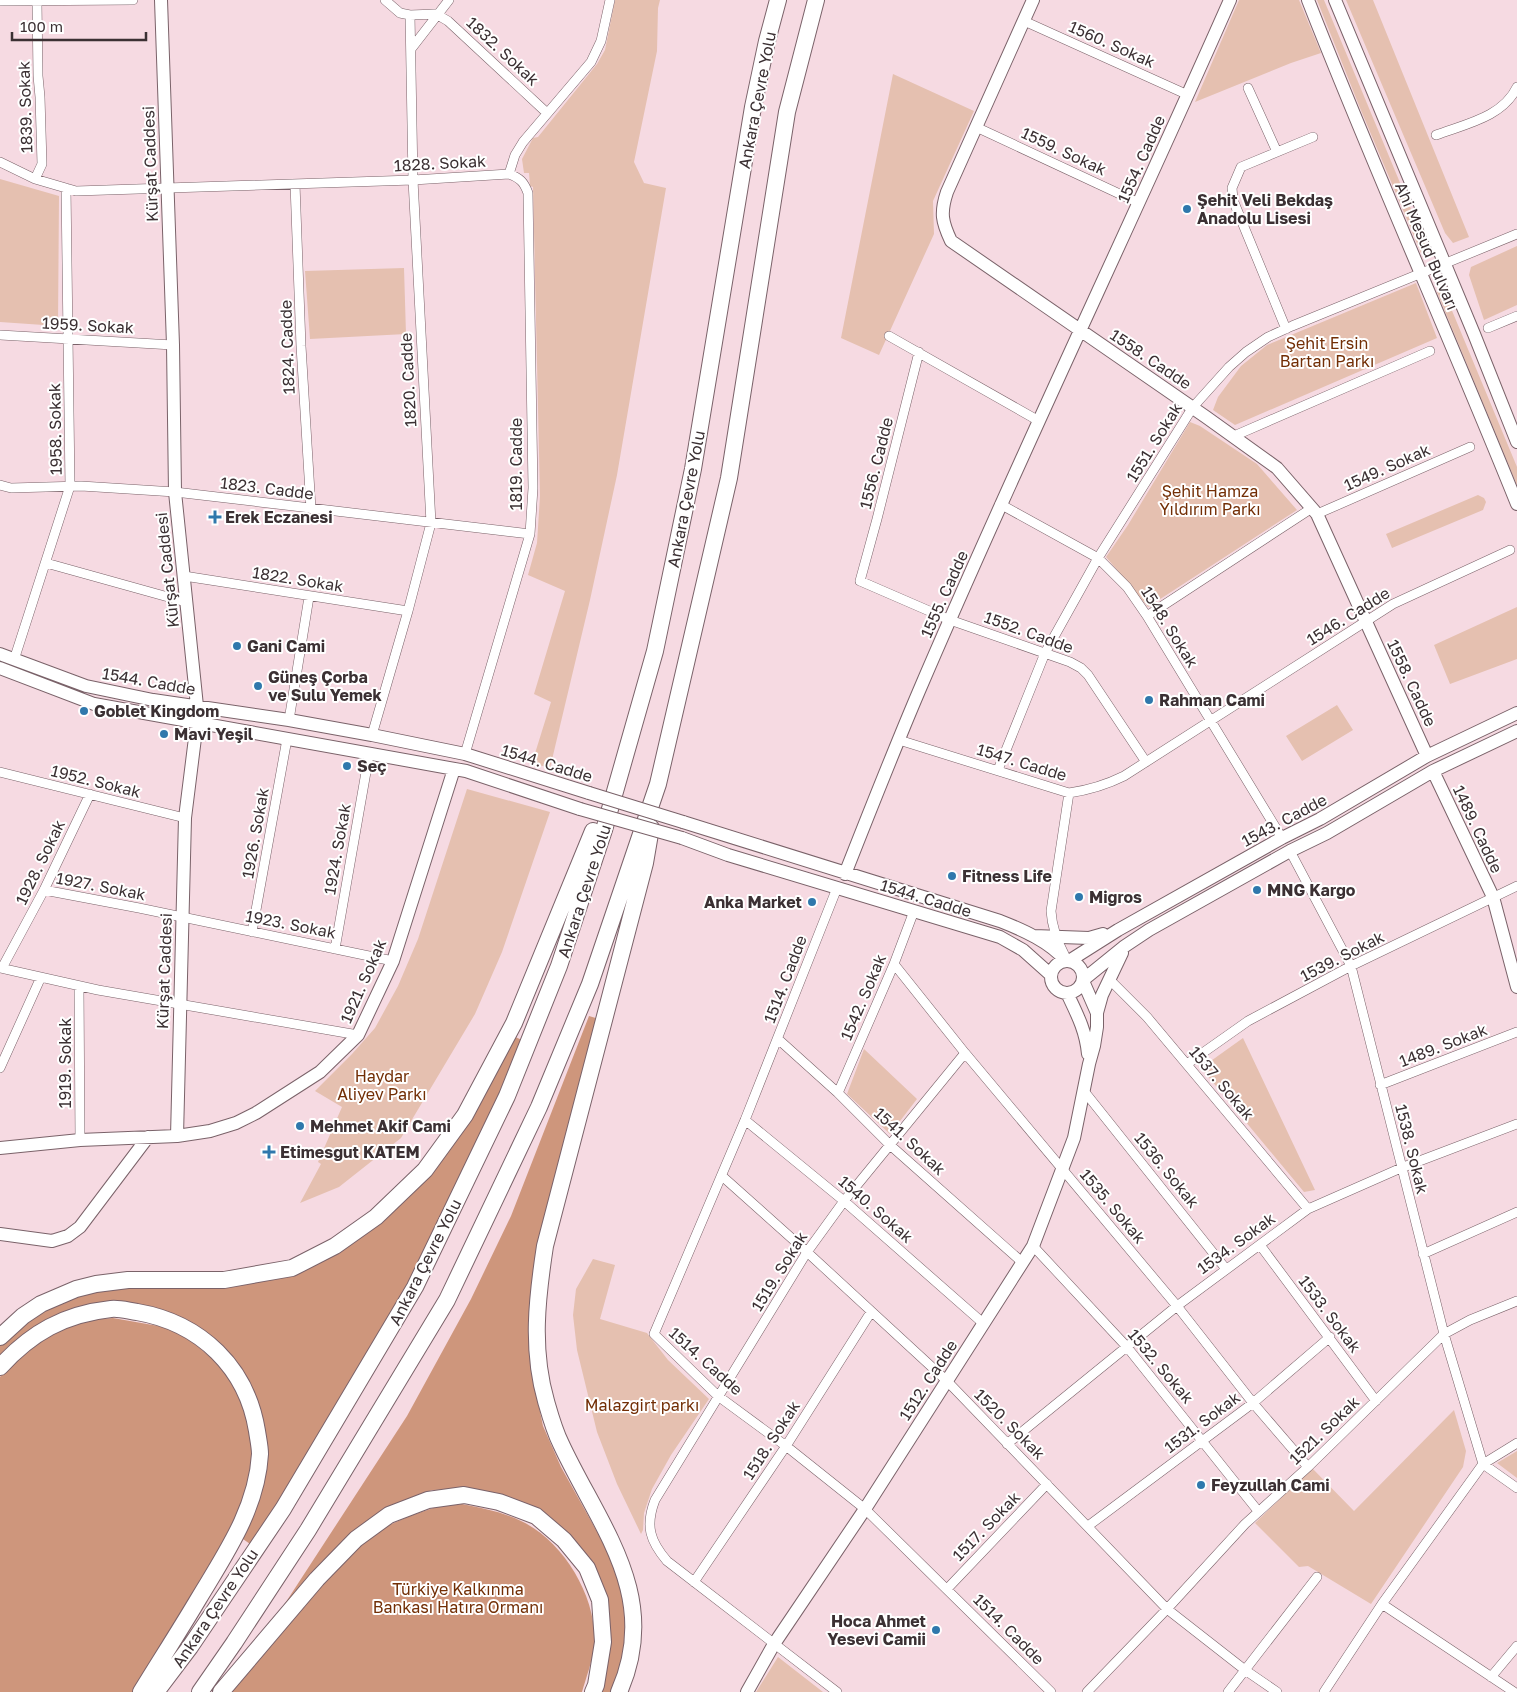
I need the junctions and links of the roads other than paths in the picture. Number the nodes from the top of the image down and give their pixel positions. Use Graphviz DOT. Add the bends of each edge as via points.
graph roads {
  1 [pos="133,0"];
  2 [pos="161,0"];
  3 [pos="385,0"];
  4 [pos="449,0"];
  5 [pos="610,0"];
  6 [pos="769,0"];
  7 [pos="778,0"];
  8 [pos="1033,0"];
  9 [pos="1230,0"];
  10 [pos="1308,0"];
  11 [pos="1335,0"];
  12 [pos="0,1"];
  13 [pos="37,2"];
  14 [pos="816,3"];
  15 [pos="436,14"];
  16 [pos="410,15"];
  17 [pos="1024,21"];
  18 [pos="767,41"];
  19 [pos="411,49"];
  20 [pos="1517,86"];
  21 [pos="1248,88"];
  22 [pos="1188,95"];
  23 [pos="547,113"];
  24 [pos="976,127"];
  25 [pos="1436,135"];
  26 [pos="1313,137"];
  27 [pos="1277,152"];
  28 [pos="0,162"];
  29 [pos="509,174"];
  30 [pos="35,179"];
  31 [pos="413,180"];
  32 [pos="295,184"];
  33 [pos="66,188"];
  34 [pos="167,189"];
  35 [pos="1140,202"];
  36 [pos="1517,234"];
  37 [pos="1445,264"];
  38 [pos="1421,274"];
  39 [pos="1517,316"];
  40 [pos="1488,328"];
  41 [pos="1286,329"];
  42 [pos="1080,330"];
  43 [pos="0,335"];
  44 [pos="889,336"];
  45 [pos="68,340"];
  46 [pos="173,346"];
  47 [pos="1430,351"];
  48 [pos="919,352"];
  49 [pos="1193,407"];
  50 [pos="1039,421"];
  51 [pos="1514,427"];
  52 [pos="1234,436"];
  53 [pos="1517,442"];
  54 [pos="1470,447"];
  55 [pos="0,485"];
  56 [pos="70,486"];
  57 [pos="175,492"];
  58 [pos="1000,504"];
  59 [pos="1517,504"];
  60 [pos="311,509"];
  61 [pos="1315,511"];
  62 [pos="431,523"];
  63 [pos="530,534"];
  64 [pos="1510,550"];
  65 [pos="1098,558"];
  66 [pos="46,563"];
  67 [pos="184,576"];
  68 [pos="860,581"];
  69 [pos="309,597"];
  70 [pos="186,602"];
  71 [pos="408,612"];
  72 [pos="1147,616"];
  73 [pos="950,620"];
  74 [pos="1366,622"];
  75 [pos="1045,653"];
  76 [pos="0,654"];
  77 [pos="14,660"];
  78 [pos="0,668"];
  79 [pos="197,706"];
  80 [pos="1517,713"];
  81 [pos="289,720"];
  82 [pos="1210,721"];
  83 [pos="197,722"];
  84 [pos="1517,731"];
  85 [pos="372,735"];
  86 [pos="287,739"];
  87 [pos="899,740"];
  88 [pos="369,754"];
  89 [pos="465,754"];
  90 [pos="1428,756"];
  91 [pos="623,758"];
  92 [pos="1146,762"];
  93 [pos="454,769"];
  94 [pos="998,770"];
  95 [pos="1433,771"];
  96 [pos="0,772"];
  97 [pos="658,784"];
  98 [pos="1069,793"];
  99 [pos="90,794"];
  100 [pos="185,818"];
  101 [pos="1282,838"];
  102 [pos="1290,851"];
  103 [pos="845,874"];
  104 [pos="1517,886"];
  105 [pos="837,888"];
  106 [pos="44,890"];
  107 [pos="1493,897"];
  108 [pos="914,911"];
  109 [pos="182,918"];
  110 [pos="1118,930"];
  111 [pos="252,932"];
  112 [pos="1031,936"];
  113 [pos="1056,938"];
  114 [pos="1125,946"];
  115 [pos="335,949"];
  116 [pos="393,960"];
  117 [pos="1067,961"];
  118 [pos="894,964"];
  119 [pos="1351,966"];
  120 [pos="1,968"];
  121 [pos="1051,975"];
  122 [pos="41,977"];
  123 [pos="1109,979"];
  124 [pos="1083,980"];
  125 [pos="79,986"];
  126 [pos="1517,987"];
  127 [pos="1066,993"];
  128 [pos="180,1005"];
  129 [pos="1097,1013"];
  130 [pos="1517,1032"];
  131 [pos="358,1035"];
  132 [pos="778,1039"];
  133 [pos="965,1053"];
  134 [pos="1089,1064"];
  135 [pos="1187,1064"];
  136 [pos="0,1068"];
  137 [pos="1380,1085"];
  138 [pos="1084,1091"];
  139 [pos="838,1093"];
  140 [pos="745,1120"];
  141 [pos="1517,1124"];
  142 [pos="177,1136"];
  143 [pos="148,1137"];
  144 [pos="80,1140"];
  145 [pos="890,1145"];
  146 [pos="0,1148"];
  147 [pos="1063,1168"];
  148 [pos="1401,1168"];
  149 [pos="722,1176"];
  150 [pos="844,1201"];
  151 [pos="1308,1210"];
  152 [pos="1517,1212"];
  153 [pos="0,1234"];
  154 [pos="1260,1244"];
  155 [pos="1033,1246"];
  156 [pos="807,1252"];
  157 [pos="1423,1254"];
  158 [pos="1023,1263"];
  159 [pos="1226,1268"];
  160 [pos="1517,1302"];
  161 [pos="1177,1306"];
  162 [pos="871,1312"];
  163 [pos="984,1324"];
  164 [pos="1444,1334"];
  165 [pos="0,1337"];
  166 [pos="1330,1337"];
  167 [pos="1127,1347"];
  168 [pos="0,1367"];
  169 [pos="946,1381"];
  170 [pos="718,1396"];
  171 [pos="1376,1401"];
  172 [pos="1253,1403"];
  173 [pos="1202,1440"];
  174 [pos="1517,1443"];
  175 [pos="1007,1444"];
  176 [pos="786,1446"];
  177 [pos="1483,1464"];
  178 [pos="1308,1468"];
  179 [pos="1048,1484"];
  180 [pos="1517,1488"];
  181 [pos="865,1509"];
  182 [pos="1258,1511"];
  183 [pos="1088,1526"];
  184 [pos="1317,1576"];
  185 [pos="694,1582"];
  186 [pos="947,1589"];
  187 [pos="1382,1604"];
  188 [pos="1167,1609"];
  189 [pos="774,1644"];
  190 [pos="1517,1646"];
  191 [pos="1245,1670"];
  192 [pos="1491,1677"];
  193 [pos="141,1692"];
  194 [pos="156,1692"];
  195 [pos="200,1692"];
  196 [pos="221,1692"];
  197 [pos="593,1692"];
  198 [pos="619,1692"];
  199 [pos="747,1692"];
  200 [pos="837,1692"];
  201 [pos="1050,1692"];
  202 [pos="1087,1692"];
  203 [pos="1228,1692"];
  204 [pos="1277,1692"];
  205 [pos="1324,1692"];
  206 [pos="1514,1692"];
  1 -- 13 [label="street"];
  2 -- 34 [label="street, Kürşat Caddesi"];
  3 -- 16 [label="street" via="400,13"];
  4 -- 15 [label="street"];
  5 -- 23 [label="street, 1828. Sokak" via="597,52"];
  6 -- 18 [label="highway"];
  7 -- 18 [label="highway, Ankara Çevre Yolu"];
  8 -- 17 [label="street, 1558. Cadde"];
  9 -- 22 [label="street, 1554. Cadde"];
  10 -- 38 [label="street, Ahi Mesud Bulvarı"];
  11 -- 37 [label="street, Ahi Mesud Bulvarı"];
  12 -- 13 [label="street"];
  13 -- 30 [label="street, 1839. Sokak" via="42,164"];
  14 -- 97 [label="highway, Ankara Çevre Yolu" via="787,112 729,478"];
  15 -- 16 [label="street"];
  15 -- 19 [label="street"];
  15 -- 23 [label="street, 1832. Sokak" via="457,28"];
  16 -- 19 [label="street, 1820. Cadde"];
  17 -- 22 [label="street, 1560. Sokak"];
  17 -- 24 [label="street, 1558. Cadde"];
  18 -- 91 [label="highway, Ankara Çevre Yolu" via="753,107 693,469 655,651"];
  19 -- 31 [label="street, 1820. Cadde"];
  20 -- 25 [label="street" via="1509,100 1497,110"];
  21 -- 27 [label="street"];
  22 -- 35 [label="street, 1554. Cadde"];
  23 -- 29 [label="street, 1828. Sokak" via="523,142"];
  24 -- 35 [label="street, 1559. Sokak"];
  24 -- 42 [label="street, 1558. Cadde" via="942,207 944,225 951,241"];
  26 -- 27 [label="street"];
  27 -- 41 [label="street" via="1241,167 1232,188 1233,200"];
  28 -- 30 [label="street, 1828. Sokak"];
  29 -- 31 [label="street, 1828. Sokak"];
  29 -- 63 [label="street, 1819. Cadde" via="520,178 528,193 533,488"];
  30 -- 33 [label="street, 1828. Sokak"];
  31 -- 32 [label="street, 1828. Sokak"];
  31 -- 62 [label="street, 1820. Cadde"];
  32 -- 34 [label="street, 1828. Sokak"];
  32 -- 60 [label="street, 1824. Cadde"];
  33 -- 34 [label="street, 1828. Sokak" via="76,191"];
  33 -- 45 [label="street, 1958. Sokak"];
  34 -- 46 [label="street, Kürşat Caddesi"];
  35 -- 42 [label="street, 1554. Cadde"];
  36 -- 37 [label="street, 1551. Sokak"];
  37 -- 38 [label="street, 1551. Sokak"];
  37 -- 51 [label="street, Ahi Mesud Bulvarı"];
  38 -- 41 [label="street, 1551. Sokak"];
  38 -- 59 [label="street, Ahi Mesud Bulvarı"];
  39 -- 40 [label="street"];
  41 -- 49 [label="street, 1551. Sokak" via="1246,352"];
  42 -- 49 [label="street, 1558. Cadde"];
  42 -- 50 [label="street, 1555. Cadde"];
  43 -- 45 [label="street, 1959. Sokak"];
  44 -- 48 [label="street"];
  45 -- 46 [label="street, 1959. Sokak"];
  45 -- 56 [label="street, 1958. Sokak"];
  46 -- 57 [label="street, Kürşat Caddesi"];
  47 -- 52 [label="street"];
  48 -- 50 [label="street"];
  48 -- 68 [label="street, 1556. Cadde"];
  49 -- 52 [label="street, 1558. Cadde"];
  49 -- 65 [label="street, 1551. Sokak"];
  50 -- 58 [label="street, 1555. Cadde"];
  51 -- 53 [label="street, Ahi Mesud Bulvarı"];
  52 -- 61 [label="street, 1558. Cadde" via="1277,468"];
  54 -- 61 [label="street, 1549. Sokak"];
  55 -- 56 [label="street, 1823. Cadde" via="11,488"];
  56 -- 57 [label="street, 1823. Cadde"];
  56 -- 66 [label="street, 1958. Sokak"];
  57 -- 60 [label="street, 1823. Cadde"];
  57 -- 67 [label="street, Kürşat Caddesi"];
  58 -- 65 [label="street, 1548. Sokak"];
  58 -- 73 [label="street, 1555. Cadde"];
  60 -- 62 [label="street, 1823. Cadde"];
  61 -- 72 [label="street, 1549. Sokak"];
  61 -- 74 [label="street, 1558. Cadde"];
  62 -- 63 [label="street, 1823. Cadde"];
  62 -- 71 [label="street, 1820. Cadde"];
  63 -- 89 [label="street, 1819. Cadde"];
  64 -- 74 [label="street, 1546. Cadde" via="1393,604"];
  65 -- 72 [label="street, 1548. Sokak" via="1127,587"];
  65 -- 75 [label="street, 1551. Sokak"];
  66 -- 70 [label="street"];
  66 -- 77 [label="street, 1958. Sokak"];
  67 -- 69 [label="street, 1822. Sokak"];
  67 -- 70 [label="street, Kürşat Caddesi"];
  68 -- 73 [label="street, 1552. Cadde"];
  69 -- 71 [label="street, 1822. Sokak"];
  69 -- 81 [label="street"];
  70 -- 79 [label="street, Kürşat Caddesi"];
  71 -- 85 [label="street, 1820. Cadde"];
  72 -- 82 [label="street, 1548. Sokak"];
  73 -- 75 [label="street, 1552. Cadde"];
  73 -- 87 [label="street, 1555. Cadde"];
  74 -- 82 [label="street, 1546. Cadde"];
  74 -- 90 [label="street, 1558. Cadde"];
  75 -- 92 [label="street, 1552. Cadde" via="1075,665 1088,675"];
  75 -- 94 [label="street, 1551. Sokak"];
  76 -- 77 [label="street, 1544. Cadde"];
  77 -- 79 [label="street, 1544. Cadde" via="86,686"];
  78 -- 83 [label="street, 1544. Cadde" via="94,704"];
  79 -- 81 [label="street, 1544. Cadde"];
  79 -- 83 [label="street, Kürşat Caddesi"];
  80 -- 90 [label="street, 1543. Cadde"];
  81 -- 85 [label="street, 1544. Cadde"];
  82 -- 92 [label="street, 1547. Cadde"];
  82 -- 101 [label="street, 1548. Sokak"];
  83 -- 86 [label="street, 1544. Cadde"];
  83 -- 100 [label="street, Kürşat Caddesi"];
  84 -- 95 [label="street, 1543. Cadde"];
  85 -- 89 [label="street, 1544. Cadde"];
  86 -- 88 [label="street, 1544. Cadde"];
  86 -- 111 [label="street, 1926. Sokak"];
  87 -- 94 [label="street, 1547. Cadde"];
  87 -- 103 [label="street, 1555. Cadde"];
  88 -- 93 [label="street, 1544. Cadde"];
  88 -- 115 [label="street, 1924. Sokak"];
  89 -- 103 [label="street, 1544. Cadde, bridge"];
  90 -- 101 [label="street, 1543. Cadde"];
  91 -- 165 [label="highway" via="514,1023 490,1070 465,1115 425,1170 376,1217 335,1246 292,1268 224,1280 128,1280 96,1284 41,1304"];
  91 -- 194 [label="highway, Ankara Çevre Yolu" via="604,830 560,966 508,1096 416,1287 283,1509"];
  92 -- 98 [label="street, 1547. Cadde" via="1106,785"];
  93 -- 105 [label="street, 1544. Cadde, bridge"];
  93 -- 116 [label="street, 1921. Sokak"];
  94 -- 98 [label="street, 1547. Cadde"];
  95 -- 102 [label="street, 1543. Cadde"];
  95 -- 107 [label="street, 1489. Cadde"];
  96 -- 99 [label="street, 1952. Sokak"];
  97 -- 195 [label="highway, Ankara Çevre Yolu" via="590,984 539,1107 446,1300 308,1530"];
  97 -- 198 [label="highway" via="645,863 545,1246 537,1300 536,1352 545,1399 560,1443 620,1559 631,1596 634,1638 628,1673"];
  98 -- 113 [label="street" via="1051,911"];
  99 -- 100 [label="street, 1952. Sokak"];
  99 -- 106 [label="street, 1928. Sokak"];
  100 -- 109 [label="street, Kürşat Caddesi"];
  101 -- 110 [label="street, 1543. Cadde"];
  102 -- 114 [label="street, 1543. Cadde"];
  102 -- 119 [label="street, 1538. Sokak"];
  103 -- 112 [label="street, 1544. Cadde" via="1000,921"];
  104 -- 107 [label="street, 1539. Sokak"];
  105 -- 108 [label="street, 1544. Cadde"];
  105 -- 132 [label="street, 1514. Cadde"];
  106 -- 109 [label="street, 1927. Sokak"];
  106 -- 120 [label="street, 1928. Sokak"];
  107 -- 119 [label="street, 1539. Sokak"];
  107 -- 126 [label="street, 1489. Cadde"];
  108 -- 118 [label="street, 1542. Sokak"];
  108 -- 121 [label="street, 1544. Cadde" via="1000,937 1023,950"];
  109 -- 111 [label="street, 1923. Sokak"];
  109 -- 128 [label="street, Kürşat Caddesi"];
  110 -- 113 [label="street" via="1088,938"];
  110 -- 117 [label="street, 1543. Cadde"];
  111 -- 115 [label="street, 1923. Sokak"];
  112 -- 113 [label="street"];
  112 -- 117 [label="street, 1544. Cadde"];
  113 -- 117 [label="street"];
  114 -- 123 [label="street"];
  114 -- 124 [label="street, 1543. Cadde"];
  115 -- 116 [label="street, 1923. Sokak"];
  116 -- 131 [label="street, 1921. Sokak"];
  117 -- 121 [label="street" via="1054,967"];
  117 -- 124 [label="street" via="1082,969"];
  118 -- 133 [label="street, 1535. Sokak"];
  118 -- 139 [label="street, 1542. Sokak"];
  119 -- 135 [label="street, 1539. Sokak" via="1248,1021"];
  119 -- 137 [label="street, 1538. Sokak"];
  120 -- 122 [label="street"];
  121 -- 127 [label="street" via="1053,985"];
  122 -- 125 [label="street"];
  122 -- 136 [label="street"];
  123 -- 129 [label="street"];
  123 -- 135 [label="street, 1537. Sokak"];
  124 -- 127 [label="street" via="1075,991"];
  124 -- 129 [label="street, 1512. Cadde"];
  125 -- 128 [label="street"];
  125 -- 144 [label="street, 1919. Sokak"];
  127 -- 134 [label="street, 1512. Cadde" via="1087,1039"];
  128 -- 131 [label="street"];
  128 -- 142 [label="street, Kürşat Caddesi"];
  129 -- 134 [label="street, 1512. Cadde"];
  130 -- 137 [label="street, 1489. Sokak"];
  131 -- 142 [label="street, 1921. Sokak" via="320,1072 256,1113 210,1131"];
  132 -- 139 [label="street, 1541. Sokak"];
  132 -- 140 [label="street, 1514. Cadde"];
  133 -- 145 [label="street, 1519. Sokak"];
  133 -- 147 [label="street, 1535. Sokak"];
  134 -- 138 [label="street, 1512. Cadde"];
  135 -- 151 [label="street, 1537. Sokak"];
  137 -- 148 [label="street, 1538. Sokak"];
  138 -- 147 [label="street, 1512. Cadde" via="1074,1138"];
  138 -- 159 [label="street, 1536. Sokak"];
  139 -- 145 [label="street, 1541. Sokak"];
  140 -- 149 [label="street, 1514. Cadde"];
  140 -- 150 [label="street, 1540. Sokak"];
  141 -- 148 [label="street, 1534. Sokak"];
  142 -- 143 [label="street, 1921. Sokak"];
  143 -- 144 [label="street, 1921. Sokak"];
  143 -- 153 [label="street" via="80,1227 68,1236 52,1241"];
  144 -- 146 [label="street, 1921. Sokak"];
  145 -- 150 [label="street, 1519. Sokak"];
  145 -- 158 [label="street, 1541. Sokak"];
  147 -- 155 [label="street, 1512. Cadde"];
  147 -- 161 [label="street, 1535. Sokak"];
  148 -- 151 [label="street, 1534. Sokak"];
  148 -- 157 [label="street, 1538. Sokak"];
  149 -- 156 [label="street, 1520. Sokak"];
  149 -- 170 [label="street, 1514. Cadde" via="654,1334"];
  150 -- 156 [label="street, 1519. Sokak"];
  150 -- 163 [label="street, 1540. Sokak"];
  151 -- 154 [label="street, 1534. Sokak"];
  152 -- 157 [label="street"];
  154 -- 159 [label="street, 1534. Sokak"];
  154 -- 166 [label="street, 1533. Sokak"];
  155 -- 158 [label="street, 1512. Cadde"];
  155 -- 167 [label="street, 1532. Sokak"];
  156 -- 162 [label="street, 1520. Sokak"];
  156 -- 170 [label="street, 1519. Sokak"];
  157 -- 164 [label="street, 1538. Sokak"];
  158 -- 163 [label="street, 1512. Cadde"];
  159 -- 161 [label="street, 1534. Sokak"];
  160 -- 164 [label="street, 1521. Sokak"];
  161 -- 167 [label="street, 1534. Sokak"];
  161 -- 172 [label="street, 1535. Sokak"];
  162 -- 169 [label="street, 1520. Sokak"];
  162 -- 176 [label="street, 1518. Sokak"];
  163 -- 169 [label="street, 1512. Cadde"];
  164 -- 171 [label="street, 1521. Sokak"];
  164 -- 177 [label="street, 1538. Sokak"];
  166 -- 171 [label="street, 1533. Sokak"];
  166 -- 172 [label="street, 1531. Sokak"];
  167 -- 173 [label="street, 1532. Sokak"];
  167 -- 175 [label="street, 1534. Sokak"];
  168 -- 193 [label="highway" via="17,1348 48,1326 80,1314 113,1308 151,1314 187,1328 215,1348 237,1376 254,1411 260,1453 254,1492 236,1538"];
  169 -- 175 [label="street, 1520. Sokak"];
  169 -- 181 [label="street, 1512. Cadde"];
  170 -- 176 [label="street, 1514. Cadde"];
  170 -- 185 [label="street, 1519. Sokak" via="650,1511 649,1525 656,1549"];
  171 -- 178 [label="street, 1521. Sokak"];
  172 -- 173 [label="street, 1531. Sokak"];
  172 -- 178 [label="street, 1535. Sokak"];
  173 -- 182 [label="street, 1532. Sokak"];
  173 -- 183 [label="street, 1531. Sokak"];
  174 -- 177 [label="street"];
  175 -- 179 [label="street, 1520. Sokak"];
  176 -- 181 [label="street, 1514. Cadde"];
  176 -- 185 [label="street, 1518. Sokak"];
  177 -- 180 [label="street"];
  177 -- 187 [label="street"];
  178 -- 182 [label="street, 1521. Sokak"];
  179 -- 183 [label="street, 1520. Sokak"];
  179 -- 186 [label="street, 1517. Sokak"];
  181 -- 186 [label="street, 1514. Cadde"];
  181 -- 189 [label="street, 1512. Cadde"];
  182 -- 188 [label="street, 1521. Sokak"];
  183 -- 188 [label="street, 1520. Sokak"];
  184 -- 191 [label="street"];
  185 -- 189 [label="street"];
  186 -- 201 [label="street, 1514. Cadde"];
  187 -- 192 [label="street"];
  187 -- 205 [label="street"];
  188 -- 191 [label="street, 1520. Sokak"];
  188 -- 202 [label="street, 1521. Sokak"];
  189 -- 199 [label="street, 1512. Cadde"];
  189 -- 200 [label="street"];
  190 -- 192 [label="street"];
  191 -- 203 [label="street"];
  191 -- 204 [label="street, 1520. Sokak"];
  192 -- 206 [label="street"];
  196 -- 197 [label="highway" via="317,1579 356,1539 389,1515 428,1500 464,1495 499,1502 536,1516 564,1540 587,1568 600,1600 603,1642"];
}
